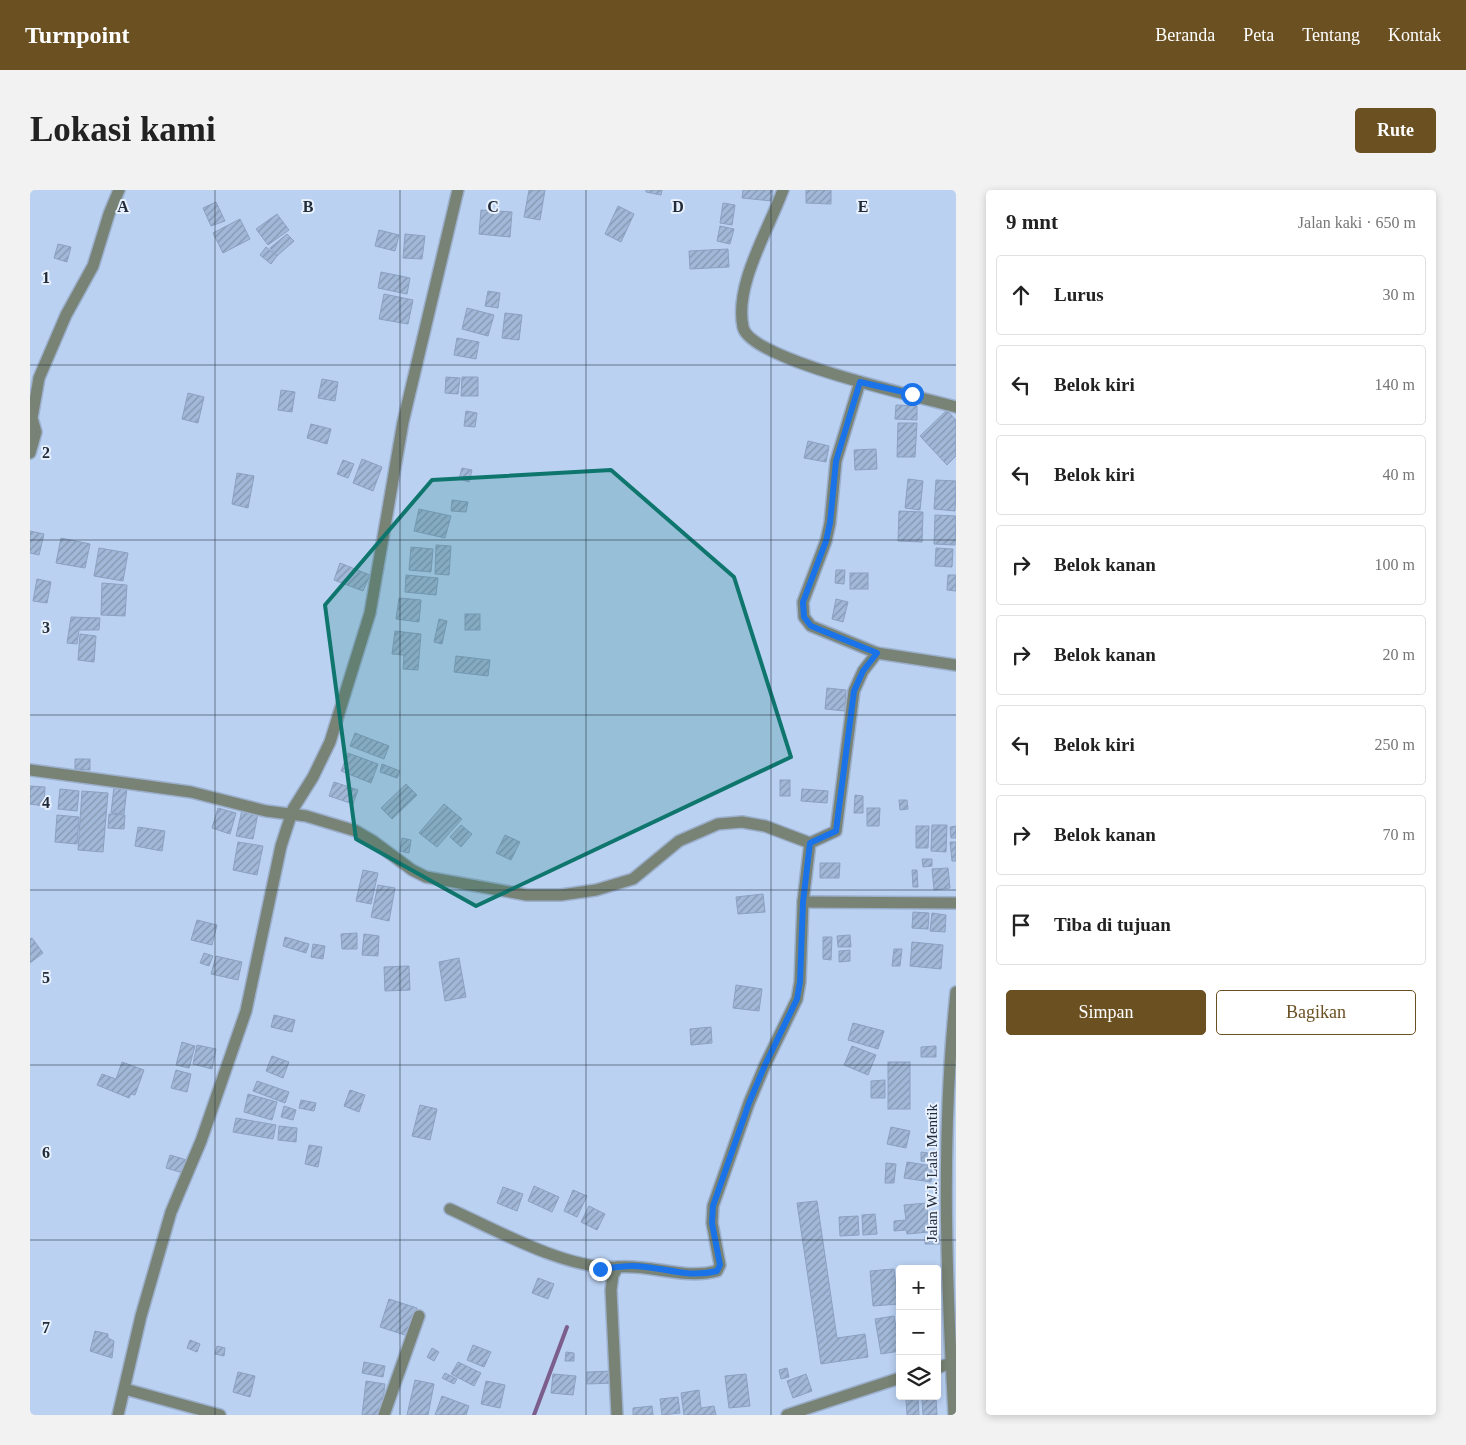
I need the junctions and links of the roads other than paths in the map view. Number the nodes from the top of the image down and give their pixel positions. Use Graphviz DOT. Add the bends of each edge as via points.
graph roads {
  1 [pos="120,190"];
  2 [pos="458,190"];
  3 [pos="783,190"];
  4 [pos="860,382"];
  5 [pos="956,407"];
  6 [pos="31,418"];
  7 [pos="30,453"];
  8 [pos="877,653"];
  9 [pos="956,665"];
  10 [pos="30,770"];
  11 [pos="291,815"];
  12 [pos="810,843"];
  13 [pos="803,902"];
  14 [pos="956,903"];
  15 [pos="956,992"];
  16 [pos="450,1209"];
  17 [pos="618,1268"];
  18 [pos="419,1316"];
  19 [pos="951,1364"];
  20 [pos="941,1367"];
  21 [pos="896,1379"];
  22 [pos="125,1389"];
  23 [pos="118,1415"];
  24 [pos="220,1415"];
  25 [pos="384,1415"];
  26 [pos="617,1415"];
  27 [pos="787,1415"];
  28 [pos="954,1415"];
  1 -- 6 [label="street" via="93,266 66,314 39,378"];
  2 -- 11 [label="street" via="452,204 403,422 370,613 330,742"];
  3 -- 4 [label="street" via="750,268 742,310 744,333 753,342 783,357"];
  4 -- 5 [label="street"];
  4 -- 8 [label="street" via="836,461 826,541 803,602 804,617 811,626"];
  6 -- 7 [label="street" via="36,432"];
  8 -- 9 [label="street"];
  8 -- 12 [label="street" via="863,671 854,691 836,831"];
  10 -- 11 [label="street" via="191,792 266,812"];
  11 -- 12 [label="street" via="306,816 356,831 426,877 543,897 619,885 633,879 679,841 718,824 750,823"];
  11 -- 22 [label="street" via="281,846 246,1011 202,1141 170,1212"];
  12 -- 13 [label="street"];
  13 -- 14 [label="street"];
  13 -- 17 [label="street" via="797,999 749,1103 713,1206 712,1223 720,1265 717,1271 685,1274 633,1266"];
  15 -- 19 [label="street, Jalan W.J. Lala Mentik" via="946,1111"];
  16 -- 17 [label="street" via="556,1256 600,1269"];
  17 -- 26 [label="street" via="613,1274 611,1290"];
  18 -- 25 [label="street"];
  19 -- 20 [label="street"];
  19 -- 28 [label="street, Jalan W.J. Lala Mentik"];
  21 -- 27 [label="street"];
  22 -- 23 [label="street"];
  22 -- 24 [label="street"];
}
